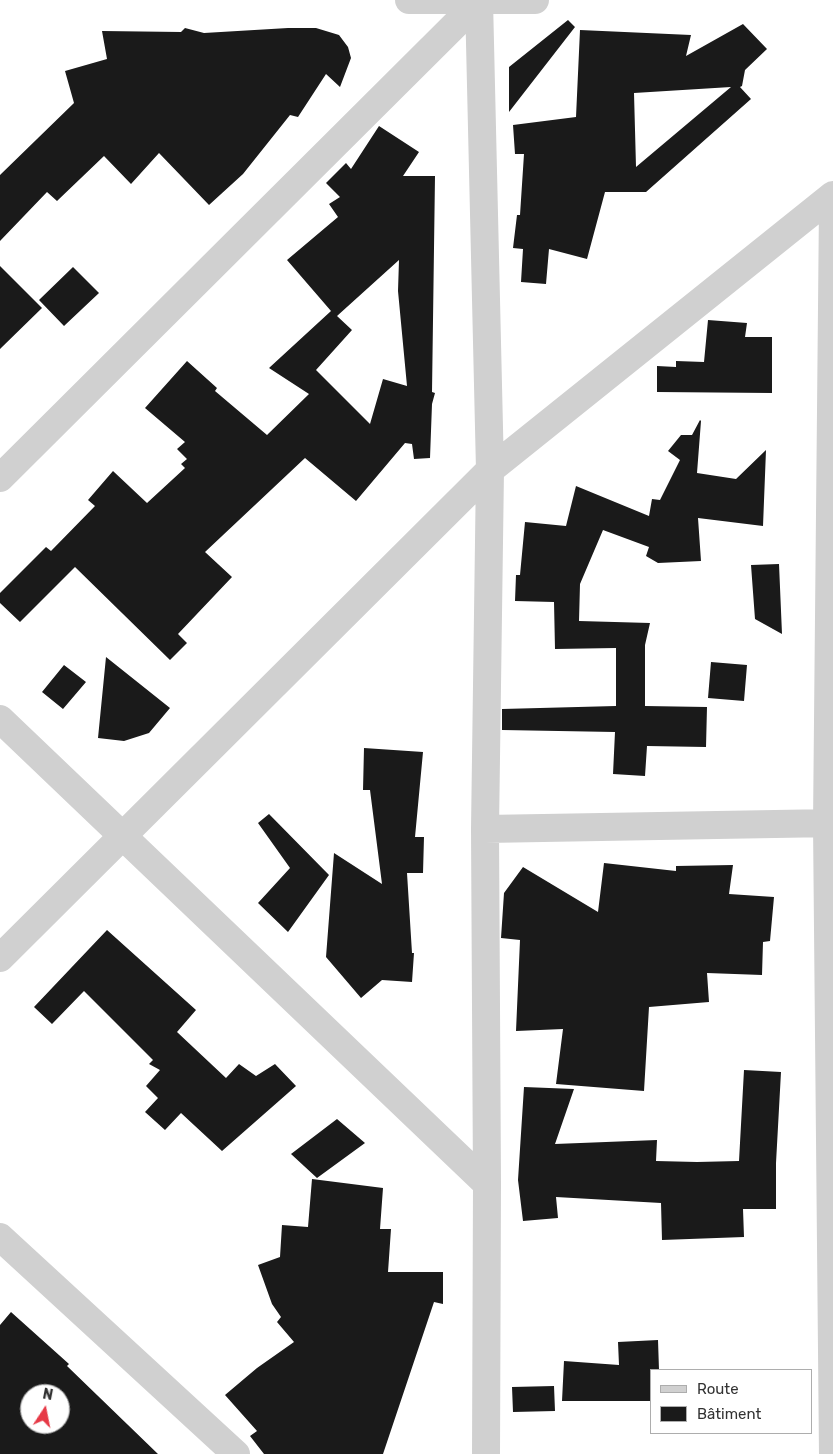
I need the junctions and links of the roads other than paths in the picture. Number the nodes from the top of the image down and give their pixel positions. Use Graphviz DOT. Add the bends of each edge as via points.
graph roads {
  1 [pos="409,0"];
  2 [pos="535,0"];
  3 [pos="479,1"];
  4 [pos="833,195"];
  5 [pos="833,204"];
  6 [pos="490,470"];
  7 [pos="0,478"];
  8 [pos="0,719"];
  9 [pos="830,823"];
  10 [pos="485,829"];
  11 [pos="122,836"];
  12 [pos="0,958"];
  13 [pos="487,1184"];
  14 [pos="0,1237"];
  15 [pos="236,1454"];
  16 [pos="486,1454"];
  17 [pos="833,1454"];
  1 -- 3 [label="street"];
  2 -- 3 [label="street"];
  3 -- 6 [label="street"];
  3 -- 7 [label="street"];
  4 -- 6 [label="street"];
  5 -- 9 [label="street"];
  6 -- 10 [label="street"];
  6 -- 11 [label="street"];
  8 -- 11 [label="street"];
  9 -- 10 [label="street"];
  9 -- 17 [label="street"];
  10 -- 13 [label="street"];
  11 -- 12 [label="street"];
  11 -- 13 [label="street"];
  13 -- 16 [label="street"];
  14 -- 15 [label="street"];
}
